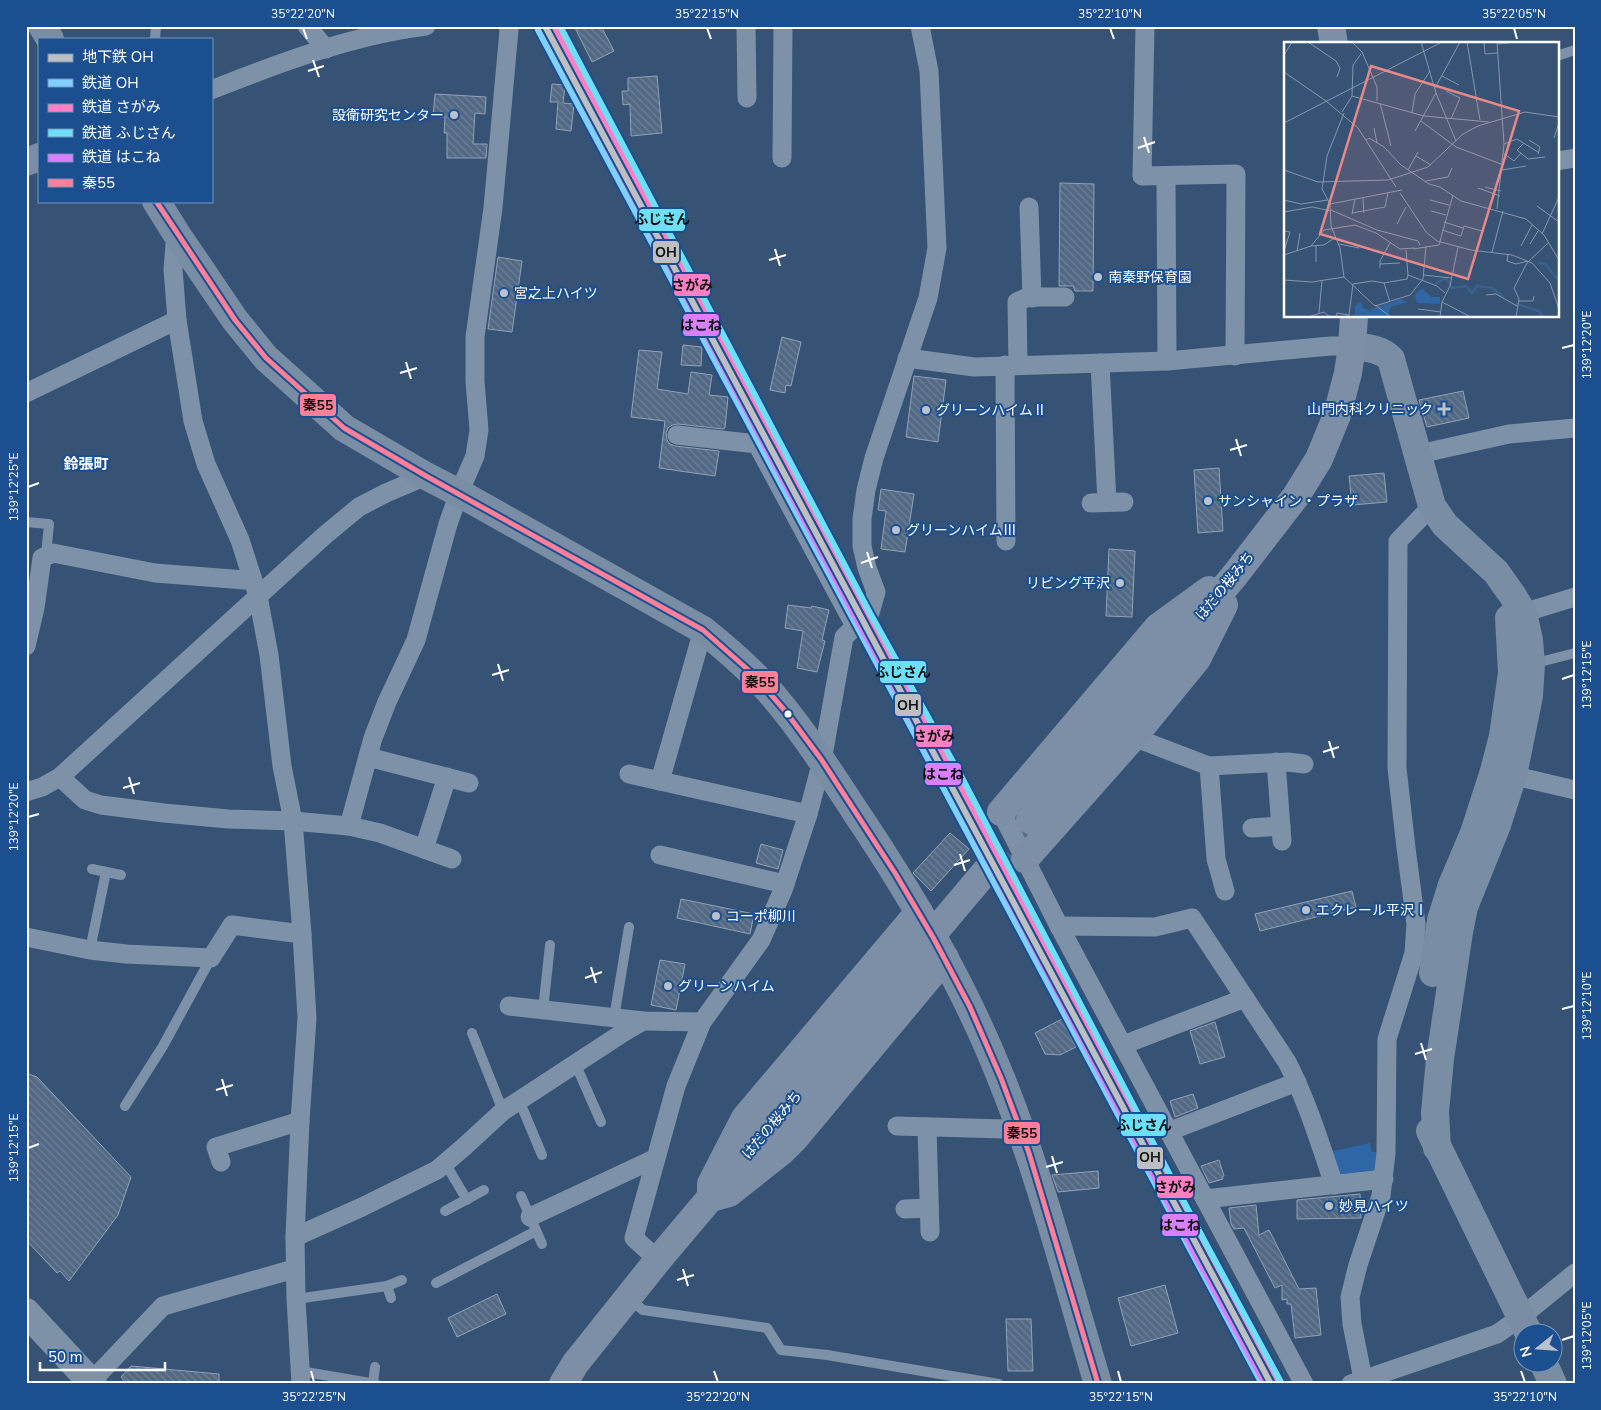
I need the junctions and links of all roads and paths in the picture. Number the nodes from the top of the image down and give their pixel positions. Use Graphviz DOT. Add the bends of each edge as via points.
graph roads {
  1 [pos="42,26"];
  2 [pos="307,26"];
  3 [pos="426,26"];
  4 [pos="508,26"];
  5 [pos="746,26"];
  6 [pos="783,26"];
  7 [pos="920,26"];
  8 [pos="1145,26"];
  9 [pos="1331,26"];
  10 [pos="402,28"];
  11 [pos="49,38"];
  12 [pos="1334,42"];
  13 [pos="326,49"];
  14 [pos="1575,50"];
  15 [pos="1558,56"];
  16 [pos="212,90"];
  17 [pos="747,98"];
  18 [pos="38,157"];
  19 [pos="782,158"];
  20 [pos="1575,158"];
  21 [pos="1558,161"];
  22 [pos="26,162"];
  23 [pos="1166,177"];
  24 [pos="157,202"];
  25 [pos="1025,217"];
  26 [pos="176,233"];
  27 [pos="1032,298"];
  28 [pos="1065,298"];
  29 [pos="1354,318"];
  30 [pos="177,320"];
  31 [pos="1352,346"];
  32 [pos="1235,356"];
  33 [pos="907,358"];
  34 [pos="1167,361"];
  35 [pos="1100,363"];
  36 [pos="1012,365"];
  37 [pos="26,394"];
  38 [pos="1575,428"];
  39 [pos="677,435"];
  40 [pos="1418,454"];
  41 [pos="426,476"];
  42 [pos="459,492"];
  43 [pos="1107,502"];
  44 [pos="1432,506"];
  45 [pos="26,522"];
  46 [pos="1006,541"];
  47 [pos="46,555"];
  48 [pos="1235,575"];
  49 [pos="252,578"];
  50 [pos="258,596"];
  51 [pos="1575,597"];
  52 [pos="1516,615"];
  53 [pos="855,626"];
  54 [pos="703,630"];
  55 [pos="26,646"];
  56 [pos="1575,653"];
  57 [pos="1531,664"];
  58 [pos="1134,735"];
  59 [pos="368,757"];
  60 [pos="822,761"];
  61 [pos="1276,762"];
  62 [pos="1304,764"];
  63 [pos="1209,766"];
  64 [pos="1504,773"];
  65 [pos="629,774"];
  66 [pos="60,777"];
  67 [pos="447,778"];
  68 [pos="660,781"];
  69 [pos="469,783"];
  70 [pos="1575,790"];
  71 [pos="26,792"];
  72 [pos="1002,812"];
  73 [pos="808,814"];
  74 [pos="1030,820"];
  75 [pos="293,821"];
  76 [pos="348,826"];
  77 [pos="1252,828"];
  78 [pos="424,849"];
  79 [pos="660,855"];
  80 [pos="452,858"];
  81 [pos="1026,859"];
  82 [pos="92,869"];
  83 [pos="986,871"];
  84 [pos="106,872"];
  85 [pos="121,875"];
  86 [pos="784,884"];
  87 [pos="1225,891"];
  88 [pos="921,914"];
  89 [pos="1060,926"];
  90 [pos="629,927"];
  91 [pos="302,934"];
  92 [pos="26,937"];
  93 [pos="550,945"];
  94 [pos="90,950"];
  95 [pos="943,954"];
  96 [pos="1434,956"];
  97 [pos="211,958"];
  98 [pos="1244,998"];
  99 [pos="509,1006"];
  100 [pos="543,1010"];
  101 [pos="614,1018"];
  102 [pos="643,1021"];
  103 [pos="702,1022"];
  104 [pos="472,1033"];
  105 [pos="1123,1045"];
  106 [pos="575,1063"];
  107 [pos="1297,1082"];
  108 [pos="519,1100"];
  109 [pos="125,1106"];
  110 [pos="503,1111"];
  111 [pos="300,1121"];
  112 [pos="601,1122"];
  113 [pos="897,1126"];
  114 [pos="1019,1126"];
  115 [pos="927,1127"];
  116 [pos="1170,1131"];
  117 [pos="214,1150"];
  118 [pos="542,1155"];
  119 [pos="656,1158"];
  120 [pos="445,1163"];
  121 [pos="1384,1179"];
  122 [pos="1334,1185"];
  123 [pos="484,1190"];
  124 [pos="521,1196"];
  125 [pos="711,1198"];
  126 [pos="1205,1198"];
  127 [pos="467,1200"];
  128 [pos="930,1208"];
  129 [pos="905,1209"];
  130 [pos="445,1212"];
  131 [pos="533,1224"];
  132 [pos="930,1232"];
  133 [pos="295,1237"];
  134 [pos="542,1244"];
  135 [pos="658,1260"];
  136 [pos="294,1269"];
  137 [pos="1575,1273"];
  138 [pos="402,1280"];
  139 [pos="436,1283"];
  140 [pos="387,1286"];
  141 [pos="391,1298"];
  142 [pos="628,1298"];
  143 [pos="296,1299"];
  144 [pos="26,1312"];
  145 [pos="1523,1322"];
  146 [pos="1527,1322"];
  147 [pos="1514,1328"];
  148 [pos="375,1367"];
  149 [pos="1548,1372"];
  150 [pos="301,1377"];
  151 [pos="1364,1381"];
  152 [pos="92,1383"];
  153 [pos="375,1383"];
  154 [pos="563,1384"];
  155 [pos="999,1384"];
  156 [pos="1098,1384"];
  157 [pos="1304,1384"];
  158 [pos="1553,1384"];
  1 -- 11 [label="street"];
  2 -- 13 [label="street"];
  3 -- 10 [label="street"];
  4 -- 42 [label="street" via="493,208 475,337 479,430 475,456"];
  5 -- 17 [label="street" via="739,64"];
  6 -- 19 [label="street" via="790,105"];
  7 -- 33 [label="street" via="929,71 937,248 928,298"];
  8 -- 23 [label="street" via="1142,176"];
  9 -- 12 [label="main road"];
  10 -- 13 [label="street"];
  13 -- 16 [label="street"];
  14 -- 15 [label="lane"];
  18 -- 22 [label="street"];
  20 -- 21 [label="street"];
  23 -- 32 [label="street" via="1236,174"];
  23 -- 34 [label="street"];
  24 -- 26 [label="street"];
  25 -- 27 [label="street"];
  26 -- 30 [label="street" via="173,269"];
  26 -- 41 [label="street" via="235,320 266,358 344,428"];
  27 -- 28 [label="street"];
  27 -- 36 [label="street" via="1017,302"];
  29 -- 31 [label="main road, はだの桜みち"];
  30 -- 37 [label="street"];
  30 -- 49 [label="street" via="193,421 206,464 240,540"];
  31 -- 32 [label="street"];
  31 -- 40 [label="street" via="1376,349 1391,359"];
  31 -- 48 [label="main road, はだの桜みち" via="1337,415 1319,460 1296,496"];
  32 -- 34 [label="street"];
  33 -- 36 [label="street" via="974,366"];
  33 -- 53 [label="street" via="866,490 862,546 876,592 870,613"];
  34 -- 35 [label="street"];
  35 -- 36 [label="street"];
  35 -- 43 [label="street" via="1111,437"];
  36 -- 46 [label="street" via="998,460"];
  38 -- 40 [label="street" via="1509,434"];
  39 -- 53 [label="street" via="757,444"];
  40 -- 44 [label="street"];
  41 -- 42 [label="street"];
  41 -- 50 [label="street" via="359,507"];
  42 -- 54 [label="street"];
  42 -- 59 [label="street" via="416,640 387,702"];
  44 -- 52 [label="street" via="1445,525 1469,548"];
  44 -- 96 [label="street" via="1398,541 1397,768 1416,924"];
  45 -- 47 [label="lane" via="49,524"];
  47 -- 49 [label="street" via="53,553 155,573"];
  47 -- 55 [label="street" via="42,558"];
  48 -- 58 [label="main road" via="1197,659"];
  48 -- 72 [label="main road" via="1158,627"];
  48 -- 74 [label="main road, はだの桜みち"];
  49 -- 50 [label="street"];
  50 -- 66 [label="street"];
  50 -- 75 [label="street"];
  51 -- 52 [label="street"];
  52 -- 57 [label="street" via="1529,640"];
  52 -- 64 [label="street" via="1503,736"];
  53 -- 60 [label="street" via="844,637"];
  54 -- 60 [label="street" via="761,682"];
  54 -- 68 [label="street"];
  56 -- 57 [label="lane"];
  57 -- 64 [label="street" via="1529,696"];
  58 -- 63 [label="street"];
  58 -- 81 [label="main road"];
  59 -- 67 [label="street"];
  59 -- 76 [label="street"];
  60 -- 73 [label="street"];
  60 -- 88 [label="street"];
  61 -- 62 [label="street"];
  61 -- 63 [label="street"];
  61 -- 77 [label="street" via="1282,833"];
  63 -- 87 [label="street" via="1216,859"];
  64 -- 70 [label="street"];
  64 -- 96 [label="street" via="1452,885"];
  65 -- 68 [label="street"];
  66 -- 71 [label="street"];
  66 -- 75 [label="street" via="85,800 102,805 228,819"];
  67 -- 69 [label="street"];
  67 -- 78 [label="street"];
  68 -- 73 [label="street"];
  72 -- 81 [label="street"];
  73 -- 86 [label="street"];
  75 -- 76 [label="street"];
  75 -- 91 [label="street"];
  76 -- 78 [label="street" via="380,833"];
  78 -- 80 [label="street"];
  79 -- 86 [label="street"];
  81 -- 89 [label="street"];
  82 -- 84 [label="lane"];
  83 -- 125 [label="main road, はだの桜みち"];
  84 -- 85 [label="lane"];
  84 -- 94 [label="lane"];
  86 -- 103 [label="street" via="761,940"];
  88 -- 95 [label="street"];
  88 -- 125 [label="main road" via="744,1118 711,1184"];
  89 -- 98 [label="street" via="1155,927 1192,918"];
  89 -- 105 [label="street"];
  90 -- 101 [label="lane"];
  91 -- 97 [label="street" via="232,925"];
  91 -- 111 [label="street" via="307,1018"];
  92 -- 94 [label="street"];
  93 -- 100 [label="lane"];
  94 -- 97 [label="street"];
  95 -- 114 [label="street" via="1000,1075"];
  95 -- 125 [label="main road" via="795,1138 728,1193"];
  96 -- 121 [label="street" via="1387,1038"];
  96 -- 145 [label="street" via="1420,1073 1428,1127"];
  97 -- 109 [label="lane" via="163,1046"];
  98 -- 105 [label="street"];
  98 -- 107 [label="street"];
  99 -- 100 [label="street"];
  100 -- 101 [label="street"];
  101 -- 102 [label="street"];
  102 -- 103 [label="street"];
  102 -- 106 [label="street"];
  103 -- 119 [label="street" via="676,1086"];
  104 -- 110 [label="lane"];
  105 -- 116 [label="street"];
  106 -- 108 [label="street"];
  106 -- 112 [label="lane"];
  107 -- 116 [label="street"];
  107 -- 122 [label="street"];
  108 -- 110 [label="street"];
  108 -- 118 [label="lane"];
  110 -- 120 [label="street"];
  111 -- 117 [label="street"];
  111 -- 133 [label="street"];
  113 -- 115 [label="street"];
  114 -- 115 [label="street" via="1005,1129"];
  114 -- 156 [label="street" via="1035,1169"];
  115 -- 128 [label="street"];
  116 -- 126 [label="street"];
  119 -- 131 [label="street"];
  119 -- 135 [label="street" via="634,1238"];
  120 -- 127 [label="lane"];
  120 -- 133 [label="street" via="437,1170"];
  121 -- 122 [label="street"];
  121 -- 151 [label="street" via="1350,1297"];
  122 -- 126 [label="street"];
  123 -- 127 [label="lane"];
  124 -- 131 [label="lane"];
  125 -- 135 [label="main road, はだの桜みち"];
  126 -- 157 [label="street"];
  127 -- 130 [label="lane"];
  128 -- 129 [label="street"];
  128 -- 132 [label="street"];
  131 -- 134 [label="lane"];
  131 -- 139 [label="lane"];
  133 -- 136 [label="street"];
  135 -- 142 [label="main road, はだの桜みち"];
  136 -- 143 [label="street"];
  136 -- 152 [label="street" via="163,1306"];
  137 -- 146 [label="street"];
  138 -- 140 [label="lane"];
  140 -- 141 [label="lane"];
  140 -- 143 [label="lane"];
  142 -- 154 [label="main road, はだの桜みち"];
  142 -- 155 [label="lane" via="643,1310 767,1328 781,1350"];
  143 -- 150 [label="street"];
  144 -- 152 [label="highway"];
  147 -- 151 [label="street"];
  148 -- 153 [label="lane"];
  149 -- 158 [label="street"];
  150 -- 153 [label="lane"];
}
